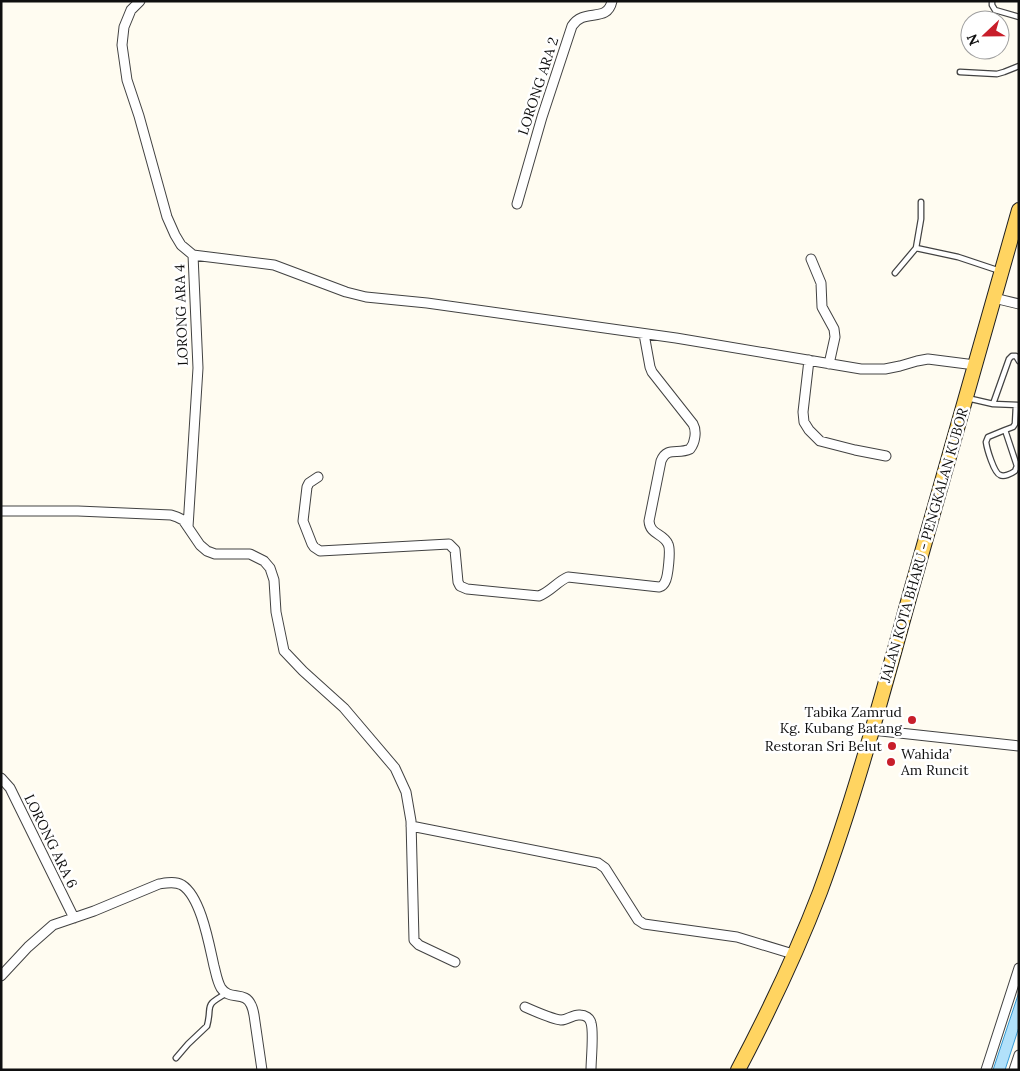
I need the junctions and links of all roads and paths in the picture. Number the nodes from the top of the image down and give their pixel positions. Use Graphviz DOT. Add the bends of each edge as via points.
graph roads {
  1 [pos="140,1"];
  2 [pos="612,1"];
  3 [pos="992,1"];
  4 [pos="1019,17"];
  5 [pos="1019,66"];
  6 [pos="960,72"];
  7 [pos="921,202"];
  8 [pos="517,204"];
  9 [pos="1019,210"];
  10 [pos="916,248"];
  11 [pos="193,256"];
  12 [pos="811,259"];
  13 [pos="1002,272"];
  14 [pos="895,273"];
  15 [pos="994,298"];
  16 [pos="1019,304"];
  17 [pos="644,334"];
  18 [pos="809,360"];
  19 [pos="1019,361"];
  20 [pos="829,364"];
  21 [pos="975,365"];
  22 [pos="966,398"];
  23 [pos="993,404"];
  24 [pos="1017,405"];
  25 [pos="1005,430"];
  26 [pos="886,456"];
  27 [pos="318,477"];
  28 [pos="1,511"];
  29 [pos="188,527"];
  30 [pos="872,730"];
  31 [pos="1019,746"];
  32 [pos="1,778"];
  33 [pos="411,826"];
  34 [pos="74,918"];
  35 [pos="793,954"];
  36 [pos="455,962"];
  37 [pos="1019,968"];
  38 [pos="1,976"];
  39 [pos="226,993"];
  40 [pos="524,1007"];
  41 [pos="1019,1055"];
  42 [pos="176,1058"];
  43 [pos="262,1070"];
  44 [pos="590,1070"];
  45 [pos="738,1070"];
  46 [pos="986,1070"];
  47 [pos="1014,1070"];
  1 -- 11 [label="street, LORONG ARA 4" via="131,10 124,27 122,45 127,80 167,217 181,245"];
  2 -- 8 [label="street, LORONG ARA 2" via="601,15 583,16 572,26"];
  3 -- 4 [label="lane" via="995,10"];
  5 -- 6 [label="lane" via="997,74"];
  7 -- 10 [label="lane"];
  9 -- 13 [label="main road, JALAN KOTA BHARU - PENGKALAN KUBOR"];
  10 -- 13 [label="lane"];
  10 -- 14 [label="lane"];
  11 -- 17 [label="street" via="274,265 346,292 383,300 405,300"];
  11 -- 29 [label="street, LORONG ARA 4" via="198,368"];
  12 -- 20 [label="street" via="821,282 822,307 834,329"];
  13 -- 15 [label="main road, JALAN KOTA BHARU - PENGKALAN KUBOR"];
  15 -- 16 [label="street"];
  15 -- 21 [label="main road, JALAN KOTA BHARU - PENGKALAN KUBOR"];
  17 -- 18 [label="street"];
  17 -- 27 [label="street" via="651,370 695,429 690,449 669,452 661,461 649,524 667,542 670,550 667,578 658,587 571,577 539,596 467,589 458,582 455,550 449,544 320,551 312,544 303,521 307,487"];
  18 -- 20 [label="street"];
  18 -- 26 [label="street" via="803,412 809,430 820,440"];
  19 -- 23 [label="lane" via="1016,356 1009,359"];
  20 -- 21 [label="street" via="885,369 928,359"];
  21 -- 22 [label="main road, JALAN KOTA BHARU - PENGKALAN KUBOR"];
  22 -- 23 [label="lane"];
  22 -- 30 [label="main road, JALAN KOTA BHARU - PENGKALAN KUBOR"];
  23 -- 24 [label="lane"];
  24 -- 25 [label="lane" via="1015,424"];
  25 -- 25 [label="lane" via="1017,466 1015,472 1002,476 995,471 986,440"];
  28 -- 29 [label="street" via="171,515"];
  29 -- 33 [label="street" via="206,551 250,554 270,568 284,651 344,708 395,768 406,792"];
  30 -- 31 [label="street"];
  30 -- 35 [label="main road, JALAN KOTA BHARU - PENGKALAN KUBOR" via="836,847"];
  32 -- 34 [label="street, LORONG ARA 6" via="10,788"];
  33 -- 35 [label="street" via="598,863 605,868 638,920 644,924 737,937"];
  33 -- 36 [label="street" via="414,940"];
  34 -- 38 [label="street" via="45,931"];
  34 -- 39 [label="street" via="159,884 180,884 189,891 203,920 218,979"];
  35 -- 45 [label="main road, JALAN KOTA BHARU - PENGKALAN KUBOR"];
  37 -- 46 [label="street"];
  39 -- 42 [label="lane" via="210,1004 206,1028"];
  39 -- 43 [label="street" via="245,998 252,1006"];
  40 -- 44 [label="street" via="559,1019 576,1014 586,1016 592,1026"];
  41 -- 47 [label="street"];
}
